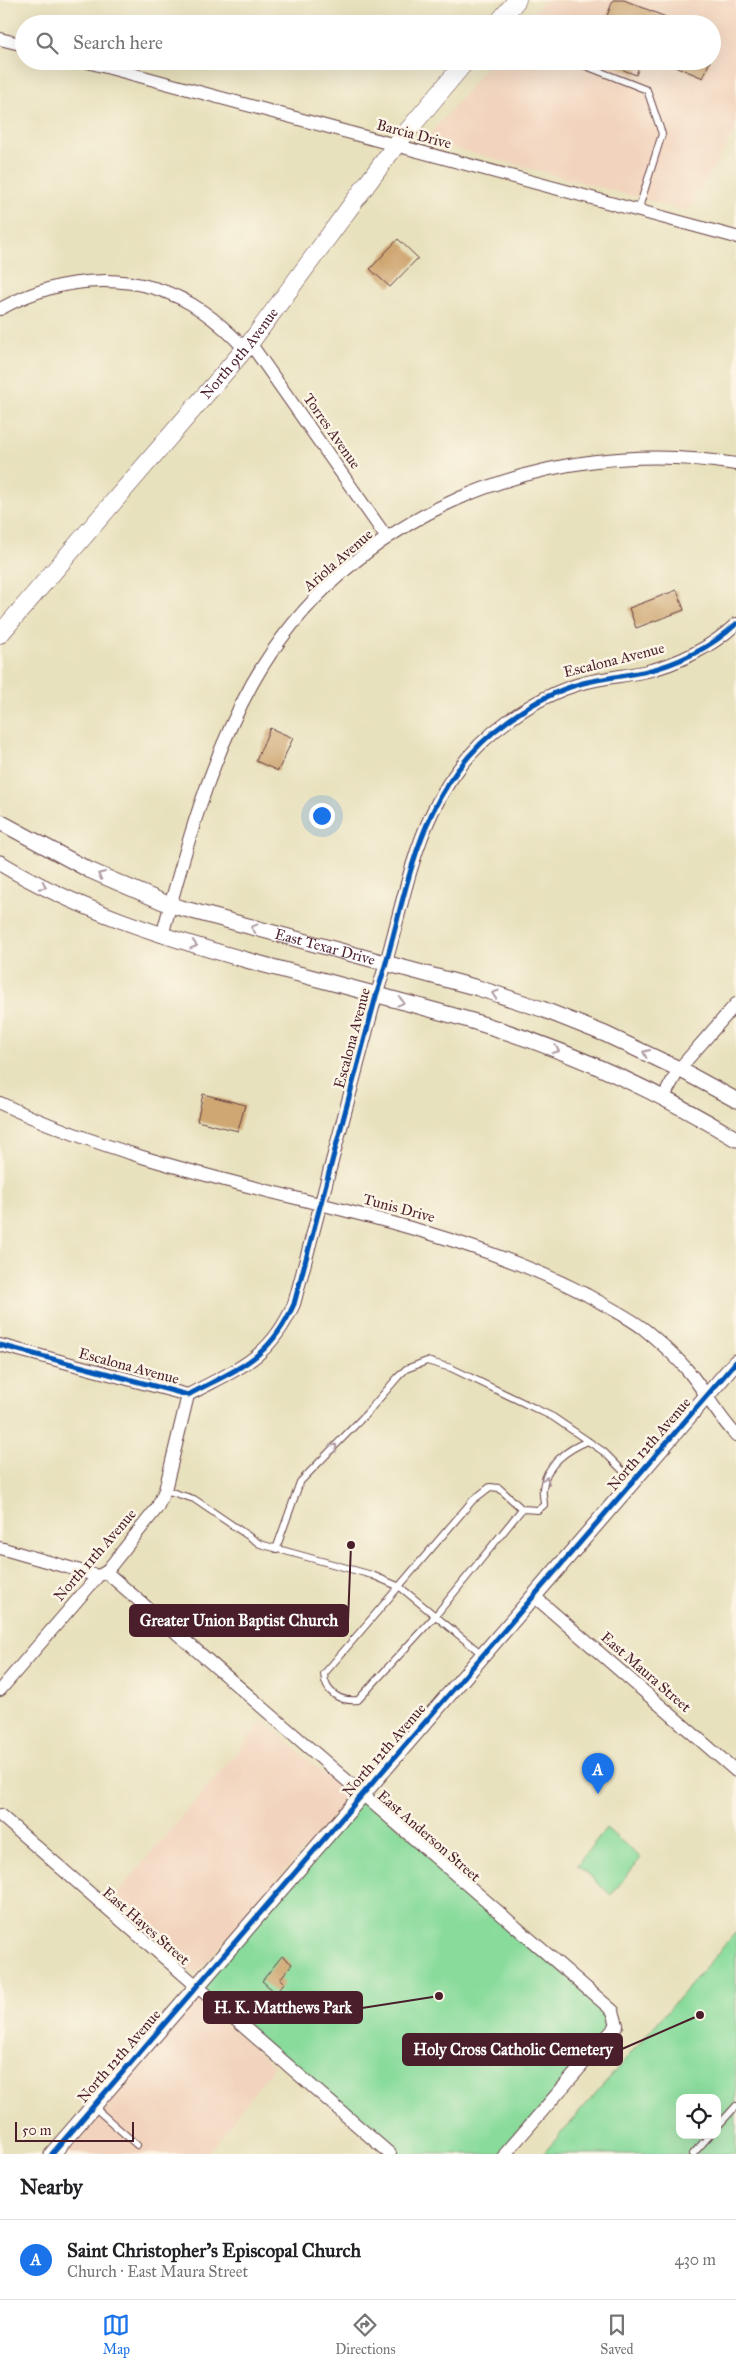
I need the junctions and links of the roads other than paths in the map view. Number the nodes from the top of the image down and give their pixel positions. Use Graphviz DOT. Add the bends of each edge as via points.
graph roads {
  1 [pos="517,0"];
  2 [pos="504,15"];
  3 [pos="0,38"];
  4 [pos="15,42"];
  5 [pos="117,70"];
  6 [pos="458,70"];
  7 [pos="596,70"];
  8 [pos="395,146"];
  9 [pos="638,211"];
  10 [pos="736,237"];
  11 [pos="0,309"];
  12 [pos="248,346"];
  13 [pos="736,464"];
  14 [pos="387,538"];
  15 [pos="736,624"];
  16 [pos="0,634"];
  17 [pos="0,822"];
  18 [pos="0,863"];
  19 [pos="170,905"];
  20 [pos="162,936"];
  21 [pos="387,964"];
  22 [pos="376,996"];
  23 [pos="736,1004"];
  24 [pos="679,1069"];
  25 [pos="663,1098"];
  26 [pos="736,1100"];
  27 [pos="0,1103"];
  28 [pos="736,1139"];
  29 [pos="321,1204"];
  30 [pos="0,1345"];
  31 [pos="736,1362"];
  32 [pos="188,1395"];
  33 [pos="706,1396"];
  34 [pos="736,1436"];
  35 [pos="588,1441"];
  36 [pos="633,1481"];
  37 [pos="165,1490"];
  38 [pos="522,1509"];
  39 [pos="0,1548"];
  40 [pos="276,1549"];
  41 [pos="102,1574"];
  42 [pos="400,1587"];
  43 [pos="535,1597"];
  44 [pos="436,1615"];
  45 [pos="483,1655"];
  46 [pos="0,1690"];
  47 [pos="736,1771"];
  48 [pos="362,1794"];
  49 [pos="0,1815"];
  50 [pos="196,1986"];
  51 [pos="93,2106"];
  52 [pos="736,2106"];
  53 [pos="721,2123"];
  54 [pos="706,2139"];
  55 [pos="137,2146"];
  56 [pos="52,2154"];
  57 [pos="390,2154"];
  58 [pos="505,2154"];
  59 [pos="693,2154"];
  1 -- 2 [label="main road"];
  3 -- 4 [label="street"];
  5 -- 8 [label="street, Barcia Drive"];
  6 -- 8 [label="main road, North 9th Avenue"];
  7 -- 9 [label="lane" via="647,90 662,134"];
  8 -- 9 [label="street, Barcia Drive"];
  8 -- 12 [label="main road, North 9th Avenue"];
  9 -- 10 [label="street, Barcia Drive"];
  11 -- 12 [label="street, Torres Avenue" via="46,288 93,281 120,282 178,298 201,310"];
  12 -- 14 [label="street, Torres Avenue"];
  12 -- 16 [label="main road, North 9th Avenue"];
  13 -- 14 [label="street, Ariola Avenue" via="672,456 588,460 498,482 457,499"];
  14 -- 19 [label="street, Ariola Avenue" via="312,604 281,641 253,684 230,727 210,776"];
  15 -- 21 [label="street, Escalona Avenue" via="706,647 680,660 553,694 496,729 440,794 424,828"];
  19 -- 17 [label="street, East Texar Drive, one-way" via="89,870"];
  18 -- 20 [label="street, one-way" via="73,901"];
  19 -- 20 [label="street, Ariola Avenue"];
  21 -- 19 [label="street, East Texar Drive, one-way"];
  20 -- 22 [label="street, one-way"];
  21 -- 22 [label="street, Escalona Avenue"];
  24 -- 21 [label="street, East Texar Drive, one-way" via="542,1009"];
  22 -- 25 [label="street, one-way" via="544,1045"];
  22 -- 29 [label="street, Escalona Avenue"];
  23 -- 24 [label="street"];
  24 -- 25 [label="street"];
  24 -- 26 [label="street, East Texar Drive"];
  25 -- 28 [label="street"];
  27 -- 29 [label="street, Tunis Drive" via="60,1130 129,1154"];
  29 -- 32 [label="street, Escalona Avenue" via="294,1304 277,1335 254,1359"];
  29 -- 33 [label="street, Tunis Drive" via="456,1240 563,1283 643,1328 670,1351"];
  30 -- 32 [label="street, Escalona Avenue"];
  31 -- 33 [label="street, North 12th Avenue"];
  32 -- 37 [label="street, North 11th Avenue"];
  33 -- 34 [label="street, Tunis Drive"];
  33 -- 36 [label="street, North 12th Avenue"];
  35 -- 36 [label="lane"];
  38 -- 35 [label="lane, one-way" via="538,1510 542,1507 543,1488 553,1466 568,1450"];
  40 -- 35 [label="lane, one-way" via="300,1482 406,1369 426,1361 451,1368 553,1417"];
  36 -- 43 [label="street, North 12th Avenue"];
  37 -- 40 [label="lane" via="194,1499 260,1544"];
  37 -- 41 [label="street, North 11th Avenue" via="157,1508"];
  38 -- 42 [label="lane" via="499,1488 490,1486 474,1500"];
  38 -- 44 [label="lane"];
  39 -- 41 [label="street, East Anderson Street"];
  40 -- 42 [label="lane" via="372,1575"];
  41 -- 46 [label="street, North 11th Avenue"];
  41 -- 48 [label="street, East Anderson Street"];
  42 -- 44 [label="lane"];
  42 -- 44 [label="lane" via="324,1674 324,1681 332,1693 345,1701 358,1700"];
  43 -- 45 [label="street, North 12th Avenue"];
  43 -- 47 [label="street, East Maura Street"];
  44 -- 45 [label="lane"];
  45 -- 48 [label="street, North 12th Avenue"];
  48 -- 50 [label="street, North 12th Avenue"];
  48 -- 58 [label="street, East Anderson Street" via="613,2011 617,2024"];
  49 -- 50 [label="street, East Hayes Street"];
  50 -- 51 [label="street, North 12th Avenue"];
  50 -- 57 [label="street, East Hayes Street"];
  51 -- 55 [label="lane"];
  51 -- 56 [label="street, North 12th Avenue"];
  52 -- 53 [label="lane"];
  54 -- 59 [label="lane"];
}
